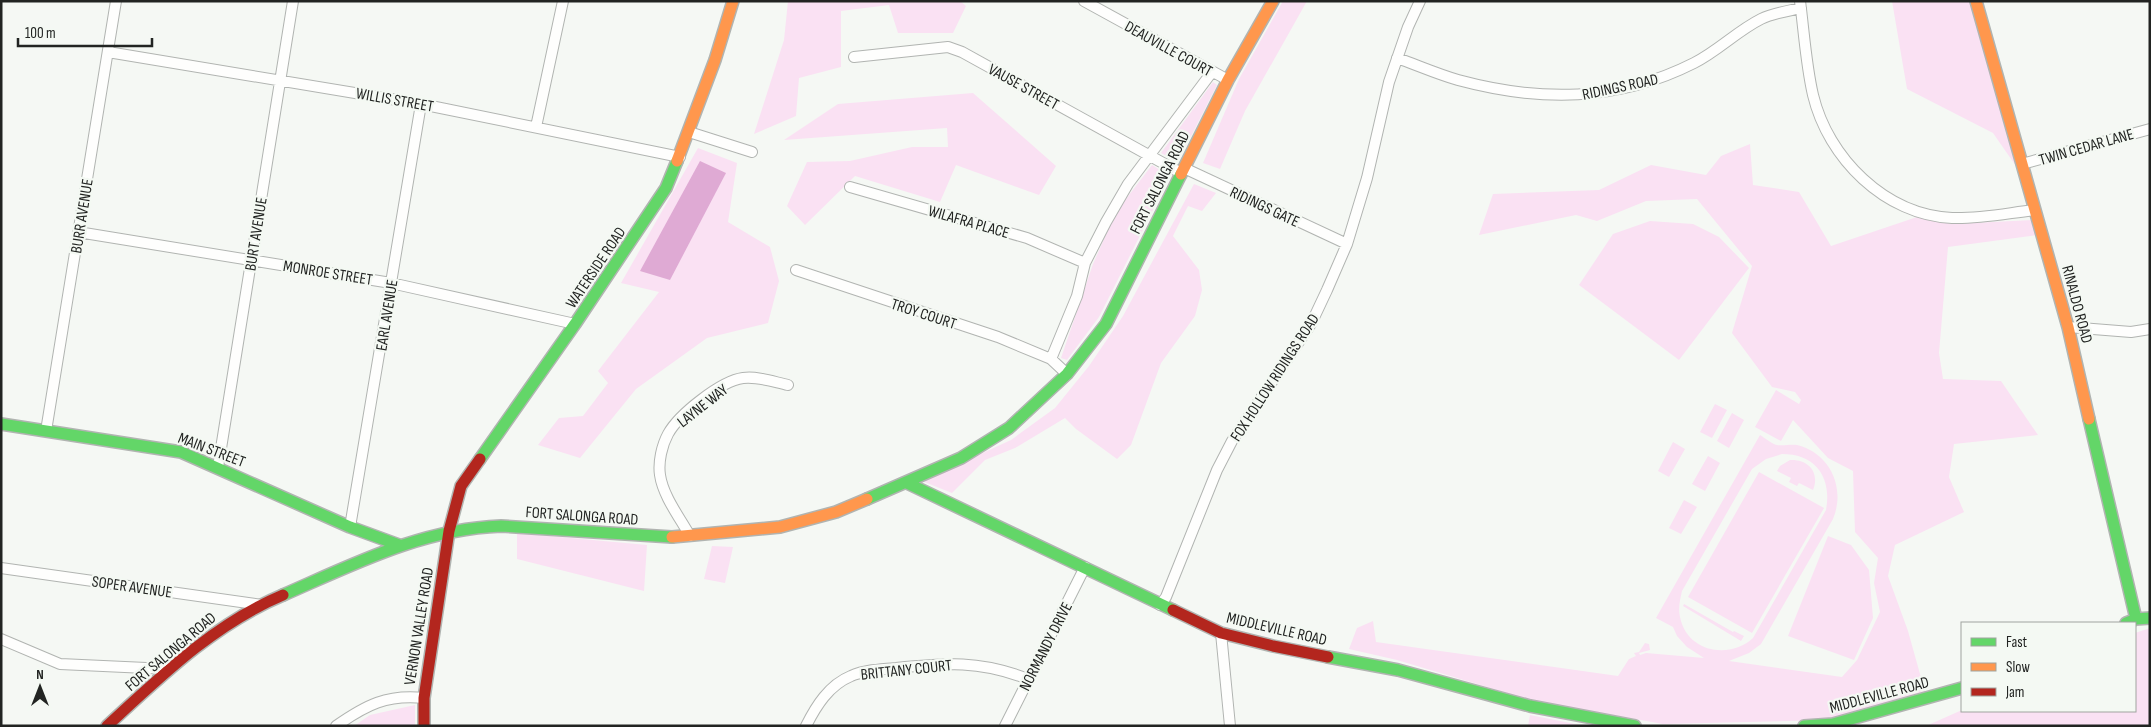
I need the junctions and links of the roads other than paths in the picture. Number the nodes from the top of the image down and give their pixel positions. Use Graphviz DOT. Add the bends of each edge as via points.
graph roads {
  1 [pos="116,1"];
  2 [pos="293,1"];
  3 [pos="563,1"];
  4 [pos="733,1"];
  5 [pos="1084,1"];
  6 [pos="1273,1"];
  7 [pos="1420,1"];
  8 [pos="1976,1"];
  9 [pos="1801,5"];
  10 [pos="108,52"];
  11 [pos="854,57"];
  12 [pos="1397,58"];
  13 [pos="1212,72"];
  14 [pos="279,79"];
  15 [pos="1228,80"];
  16 [pos="421,104"];
  17 [pos="536,127"];
  18 [pos="2150,128"];
  19 [pos="689,132"];
  20 [pos="752,152"];
  21 [pos="680,157"];
  22 [pos="1149,157"];
  23 [pos="2022,164"];
  24 [pos="1183,171"];
  25 [pos="850,187"];
  26 [pos="2035,210"];
  27 [pos="78,232"];
  28 [pos="1347,244"];
  29 [pos="251,260"];
  30 [pos="1086,264"];
  31 [pos="796,270"];
  32 [pos="391,283"];
  33 [pos="575,324"];
  34 [pos="2068,327"];
  35 [pos="2150,329"];
  36 [pos="1052,359"];
  37 [pos="1067,374"];
  38 [pos="788,385"];
  39 [pos="1,424"];
  40 [pos="46,431"];
  41 [pos="218,467"];
  42 [pos="907,483"];
  43 [pos="350,527"];
  44 [pos="449,531"];
  45 [pos="690,536"];
  46 [pos="399,545"];
  47 [pos="1085,567"];
  48 [pos="1,568"];
  49 [pos="262,605"];
  50 [pos="1160,605"];
  51 [pos="2150,618"];
  52 [pos="2131,621"];
  53 [pos="1221,633"];
  54 [pos="1,639"];
  55 [pos="168,669"];
  56 [pos="1028,679"];
  57 [pos="1961,688"];
  58 [pos="424,698"];
  59 [pos="107,726"];
  60 [pos="336,726"];
  61 [pos="424,726"];
  62 [pos="806,726"];
  63 [pos="1006,726"];
  64 [pos="1230,726"];
  65 [pos="1635,726"];
  66 [pos="1804,726"];
  1 -- 10 [label="street, BURR AVENUE"];
  2 -- 14 [label="street, BURT AVENUE"];
  3 -- 17 [label="street"];
  4 -- 19 [label="main road, WATERSIDE ROAD"];
  5 -- 13 [label="street, DEAUVILLE COURT"];
  6 -- 15 [label="main road, FORT SALONGA ROAD"];
  7 -- 12 [label="street, FOX HOLLOW RIDINGS ROAD"];
  8 -- 23 [label="main road, RINALDO ROAD"];
  9 -- 12 [label="street, RIDINGS ROAD" via="1762,18 1674,73 1642,84 1579,96 1539,96 1501,90 1456,80"];
  9 -- 26 [label="street" via="1813,96 1823,125 1854,171 1878,191 1920,213 1952,218"];
  10 -- 14 [label="street, WILLIS STREET"];
  10 -- 27 [label="street, BURR AVENUE"];
  11 -- 22 [label="street, VAUSE STREET" via="948,47"];
  12 -- 28 [label="street, FOX HOLLOW RIDINGS ROAD"];
  13 -- 15 [label="street, DEAUVILLE COURT"];
  13 -- 22 [label="street, FORT SALONGA ROAD"];
  14 -- 16 [label="street, WILLIS STREET"];
  14 -- 29 [label="street, BURT AVENUE"];
  15 -- 24 [label="main road, FORT SALONGA ROAD"];
  16 -- 17 [label="street, WILLIS STREET"];
  16 -- 32 [label="street, EARL AVENUE"];
  17 -- 21 [label="street, WILLIS STREET"];
  18 -- 23 [label="street, TWIN CEDAR LANE"];
  19 -- 20 [label="street"];
  19 -- 21 [label="main road, WATERSIDE ROAD"];
  21 -- 33 [label="main road, WATERSIDE ROAD" via="666,188"];
  22 -- 24 [label="street, VAUSE STREET"];
  22 -- 30 [label="street, FORT SALONGA ROAD" via="1128,184"];
  23 -- 26 [label="main road, RINALDO ROAD"];
  24 -- 28 [label="street, RIDINGS GATE"];
  24 -- 37 [label="main road, FORT SALONGA ROAD" via="1106,324"];
  25 -- 30 [label="street, WILAFRA PLACE" via="1027,238"];
  26 -- 34 [label="main road, RINALDO ROAD"];
  27 -- 29 [label="street, MONROE STREET"];
  27 -- 40 [label="street, BURR AVENUE"];
  28 -- 50 [label="street, FOX HOLLOW RIDINGS ROAD" via="1311,324 1237,434 1217,470"];
  29 -- 32 [label="street, MONROE STREET"];
  29 -- 41 [label="street, BURT AVENUE"];
  30 -- 36 [label="street, FORT SALONGA ROAD"];
  31 -- 36 [label="street, TROY COURT" via="998,337"];
  32 -- 33 [label="street, MONROE STREET"];
  32 -- 43 [label="street, EARL AVENUE"];
  33 -- 44 [label="main road, WATERSIDE ROAD" via="461,486"];
  34 -- 35 [label="street" via="2131,332"];
  34 -- 52 [label="main road, RINALDO ROAD"];
  36 -- 37 [label="street"];
  37 -- 42 [label="main road, FORT SALONGA ROAD" via="1009,428 960,458"];
  38 -- 45 [label="street, LAYNE WAY" via="742,378 722,385 682,417 668,434 661,454 660,474"];
  39 -- 40 [label="main road, MAIN STREET"];
  40 -- 41 [label="main road, MAIN STREET" via="181,452"];
  41 -- 43 [label="main road, MAIN STREET"];
  42 -- 45 [label="main road, FORT SALONGA ROAD" via="806,522"];
  42 -- 47 [label="main road, MIDDLEVILLE ROAD"];
  43 -- 46 [label="main road, MAIN STREET"];
  44 -- 45 [label="main road, FORT SALONGA ROAD" via="501,526 657,537"];
  44 -- 46 [label="main road, FORT SALONGA ROAD"];
  44 -- 58 [label="main road, VERNON VALLEY ROAD"];
  46 -- 49 [label="main road, FORT SALONGA ROAD"];
  47 -- 50 [label="main road, MIDDLEVILLE ROAD"];
  47 -- 56 [label="street, NORMANDY DRIVE"];
  48 -- 49 [label="street, SOPER AVENUE"];
  49 -- 55 [label="main road, FORT SALONGA ROAD" via="228,623"];
  50 -- 53 [label="main road, MIDDLEVILLE ROAD"];
  51 -- 52 [label="main road"];
  53 -- 64 [label="street"];
  53 -- 65 [label="main road, MIDDLEVILLE ROAD" via="1398,670 1530,706"];
  54 -- 55 [label="street" via="60,664"];
  55 -- 59 [label="main road, FORT SALONGA ROAD"];
  56 -- 62 [label="street, BRITTANY COURT" via="1002,669 972,664 944,663 876,670 851,676 830,690 815,707"];
  56 -- 63 [label="street, NORMANDY DRIVE"];
  57 -- 66 [label="main road, MIDDLEVILLE ROAD" via="1834,724"];
  58 -- 60 [label="street" via="388,698 366,706"];
  58 -- 61 [label="main road, VERNON VALLEY ROAD"];
}
